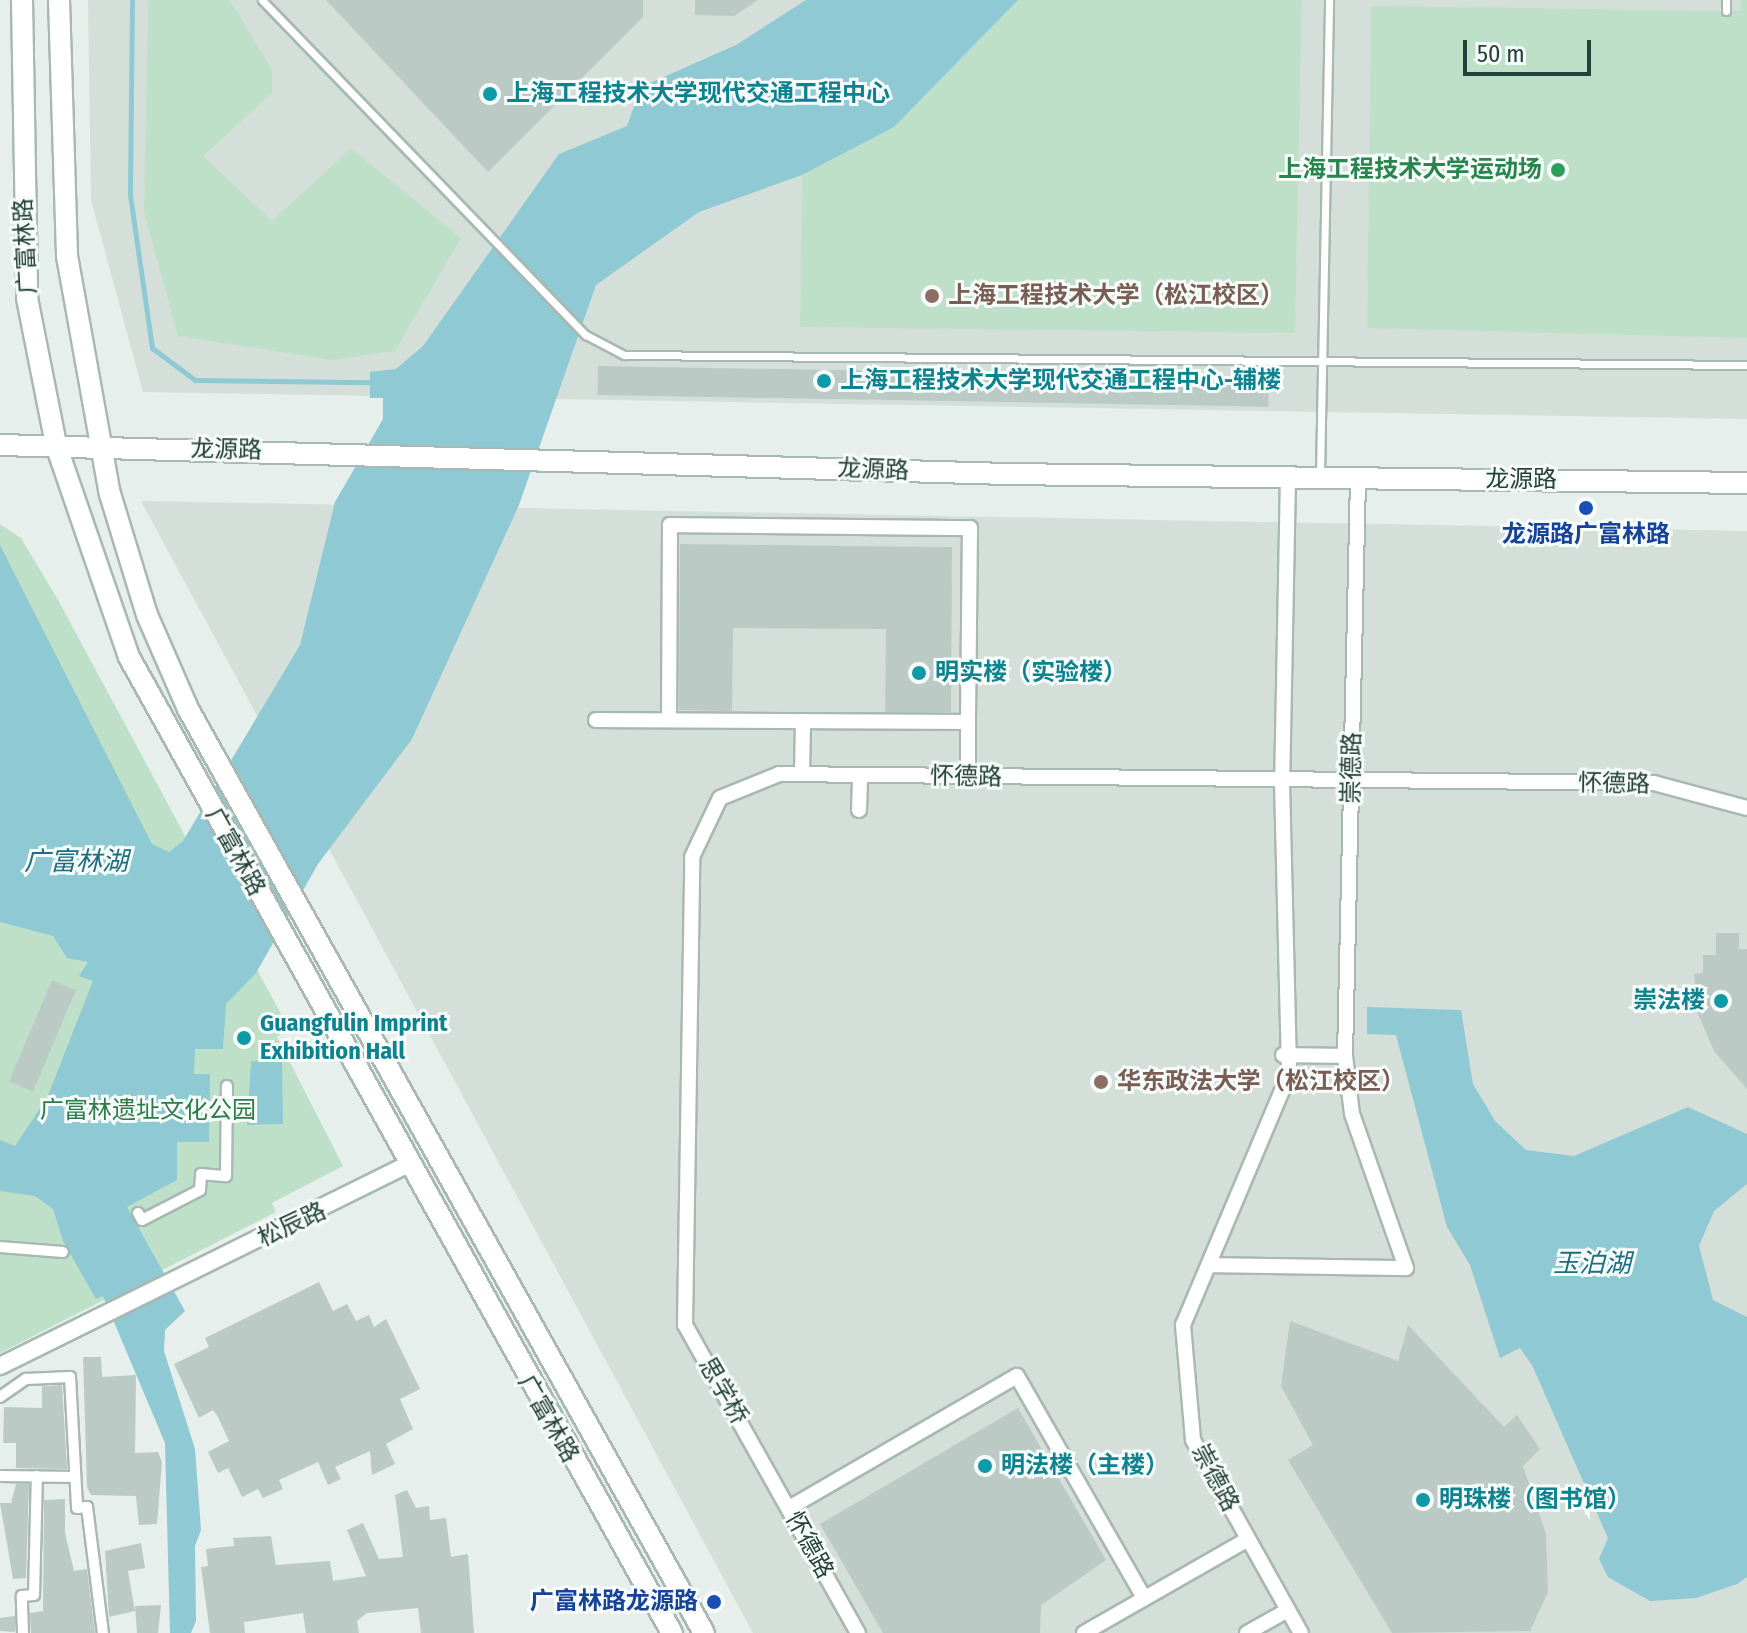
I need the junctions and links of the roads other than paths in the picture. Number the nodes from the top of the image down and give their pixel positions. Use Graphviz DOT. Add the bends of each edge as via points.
graph roads {
  1 [pos="22,0"];
  2 [pos="59,0"];
  3 [pos="262,0"];
  4 [pos="1329,0"];
  5 [pos="1726,0"];
  6 [pos="1726,11"];
  7 [pos="1322,359"];
  8 [pos="1747,365"];
  9 [pos="0,445"];
  10 [pos="56,445"];
  11 [pos="100,447"];
  12 [pos="1288,477"];
  13 [pos="1320,478"];
  14 [pos="1358,479"];
  15 [pos="1747,483"];
  16 [pos="596,720"];
  17 [pos="669,720"];
  18 [pos="803,721"];
  19 [pos="968,722"];
  20 [pos="802,774"];
  21 [pos="860,775"];
  22 [pos="968,777"];
  23 [pos="1282,782"];
  24 [pos="1352,782"];
  25 [pos="1747,808"];
  26 [pos="859,810"];
  27 [pos="1283,1055"];
  28 [pos="1345,1056"];
  29 [pos="227,1086"];
  30 [pos="409,1164"];
  31 [pos="138,1213"];
  32 [pos="0,1247"];
  33 [pos="63,1252"];
  34 [pos="1211,1265"];
  35 [pos="685,1325"];
  36 [pos="0,1366"];
  37 [pos="0,1397"];
  38 [pos="761,1456"];
  39 [pos="0,1476"];
  40 [pos="37,1476"];
  41 [pos="75,1477"];
  42 [pos="789,1508"];
  43 [pos="1248,1539"];
  44 [pos="1144,1598"];
  45 [pos="1288,1610"];
  46 [pos="23,1633"];
  47 [pos="103,1633"];
  48 [pos="672,1633"];
  49 [pos="704,1633"];
  50 [pos="858,1633"];
  51 [pos="1084,1633"];
  52 [pos="1247,1633"];
  53 [pos="1301,1633"];
  1 -- 10 [label="main road, 广富林路" via="27,298"];
  2 -- 11 [label="main road, 广富林路" via="67,256"];
  3 -- 7 [label="lane" via="586,335 624,355"];
  4 -- 7 [label="lane"];
  5 -- 6 [label="lane"];
  7 -- 8 [label="lane"];
  7 -- 13 [label="lane"];
  9 -- 10 [label="main road, 龙源路"];
  10 -- 11 [label="main road, 龙源路"];
  10 -- 30 [label="main road, 广富林路" via="129,657"];
  11 -- 12 [label="main road, 龙源路"];
  11 -- 49 [label="main road, 广富林路" via="147,615 234,790"];
  12 -- 13 [label="main road, 龙源路"];
  12 -- 23 [label="street, 崇德路"];
  13 -- 14 [label="main road, 龙源路"];
  14 -- 15 [label="main road, 龙源路"];
  14 -- 24 [label="street, 崇德路"];
  16 -- 17 [label="street"];
  17 -- 18 [label="street"];
  17 -- 19 [label="street" via="670,525 970,528"];
  18 -- 19 [label="street"];
  18 -- 20 [label="street"];
  19 -- 22 [label="street"];
  20 -- 21 [label="street, 怀德路"];
  20 -- 35 [label="street, 怀德路" via="779,774 720,798 692,857"];
  21 -- 22 [label="street, 怀德路"];
  21 -- 26 [label="street"];
  22 -- 23 [label="street, 怀德路"];
  23 -- 24 [label="street, 怀德路"];
  23 -- 27 [label="street, 崇德路"];
  24 -- 25 [label="street, 怀德路" via="1654,783"];
  24 -- 28 [label="street, 崇德路"];
  27 -- 28 [label="street"];
  27 -- 34 [label="street, 崇德路" via="1289,1074"];
  28 -- 34 [label="street, 崇德路" via="1352,1114 1406,1268"];
  29 -- 31 [label="street" via="226,1176 201,1174 200,1190 142,1220"];
  30 -- 36 [label="street, 松辰路"];
  30 -- 48 [label="main road, 广富林路"];
  32 -- 33 [label="street"];
  34 -- 43 [label="street, 崇德路" via="1183,1325 1193,1440"];
  35 -- 38 [label="street, 思学桥"];
  37 -- 41 [label="street" via="26,1379 70,1377"];
  38 -- 42 [label="street, 怀德路"];
  39 -- 40 [label="street"];
  40 -- 41 [label="street"];
  40 -- 46 [label="street" via="34,1595 22,1596"];
  41 -- 47 [label="street" via="77,1508 87,1507"];
  42 -- 44 [label="street" via="1017,1376"];
  42 -- 50 [label="street, 怀德路"];
  43 -- 44 [label="street"];
  43 -- 45 [label="street, 崇德路"];
  44 -- 51 [label="street"];
  45 -- 52 [label="street"];
  45 -- 53 [label="street, 崇德路"];
}
